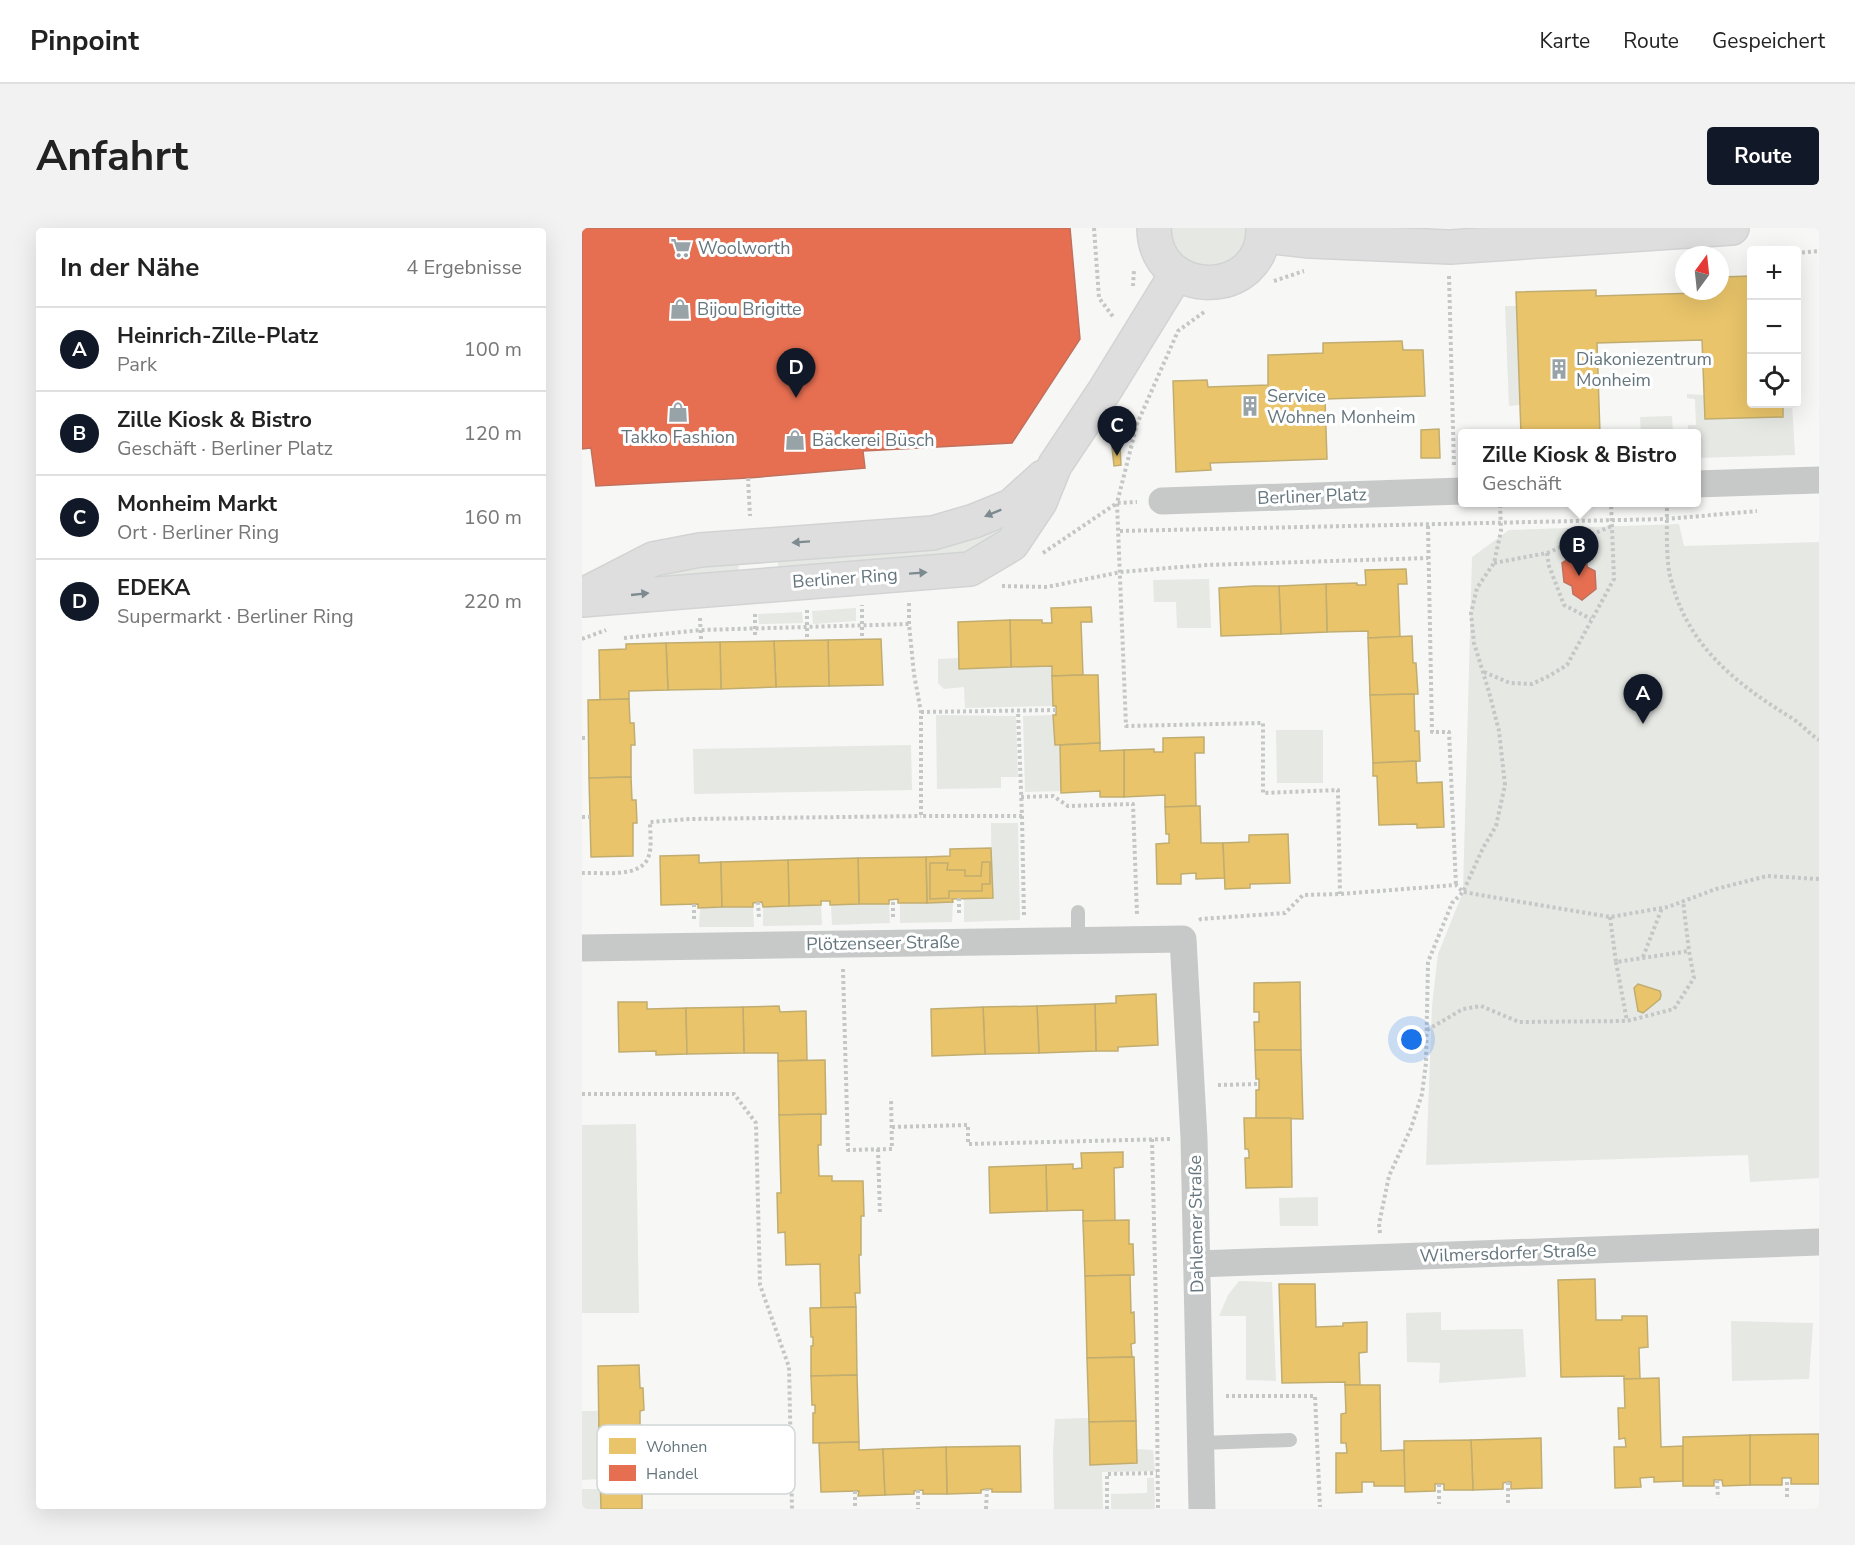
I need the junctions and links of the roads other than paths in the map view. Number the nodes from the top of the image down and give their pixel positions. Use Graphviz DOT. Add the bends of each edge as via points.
graph roads {
  1 [pos="1154,228"];
  2 [pos="1725,228"];
  3 [pos="1732,228"];
  4 [pos="1263,232"];
  5 [pos="1509,236"];
  6 [pos="1177,273"];
  7 [pos="1055,465"];
  8 [pos="1819,480"];
  9 [pos="1701,484"];
  10 [pos="1458,492"];
  11 [pos="1162,501"];
  12 [pos="582,598"];
  13 [pos="1078,912"];
  14 [pos="1183,939"];
  15 [pos="1078,940"];
  16 [pos="582,948"];
  17 [pos="1819,1242"];
  18 [pos="1197,1264"];
  19 [pos="1290,1440"];
  20 [pos="1201,1443"];
  21 [pos="1202,1509"];
  1 -- 6 [label="street" via="1158,251"];
  2 -- 3 [label="street"];
  2 -- 5 [label="street"];
  4 -- 5 [label="street" via="1310,241 1450,246"];
  4 -- 6 [label="street" via="1257,254 1246,269 1231,279 1212,284 1194,282"];
  6 -- 7 [label="street, Berliner Ring"];
  7 -- 12 [label="street, Berliner Ring, one-way" via="1011,506 933,533 700,550 653,559"];
  12 -- 7 [label="street, Berliner Ring, one-way" via="970,569 1012,544 1040,502"];
  8 -- 9 [label="street"];
  10 -- 11 [label="street, Berliner Platz"];
  13 -- 15 [label="lane"];
  14 -- 15 [label="street, Plötzenseer Straße"];
  14 -- 18 [label="street, Dahlemer Straße"];
  15 -- 16 [label="street, Plötzenseer Straße"];
  17 -- 18 [label="street, Wilmersdorfer Straße"];
  18 -- 20 [label="street, Dahlemer Straße"];
  19 -- 20 [label="lane"];
  20 -- 21 [label="street, Dahlemer Straße"];
}
